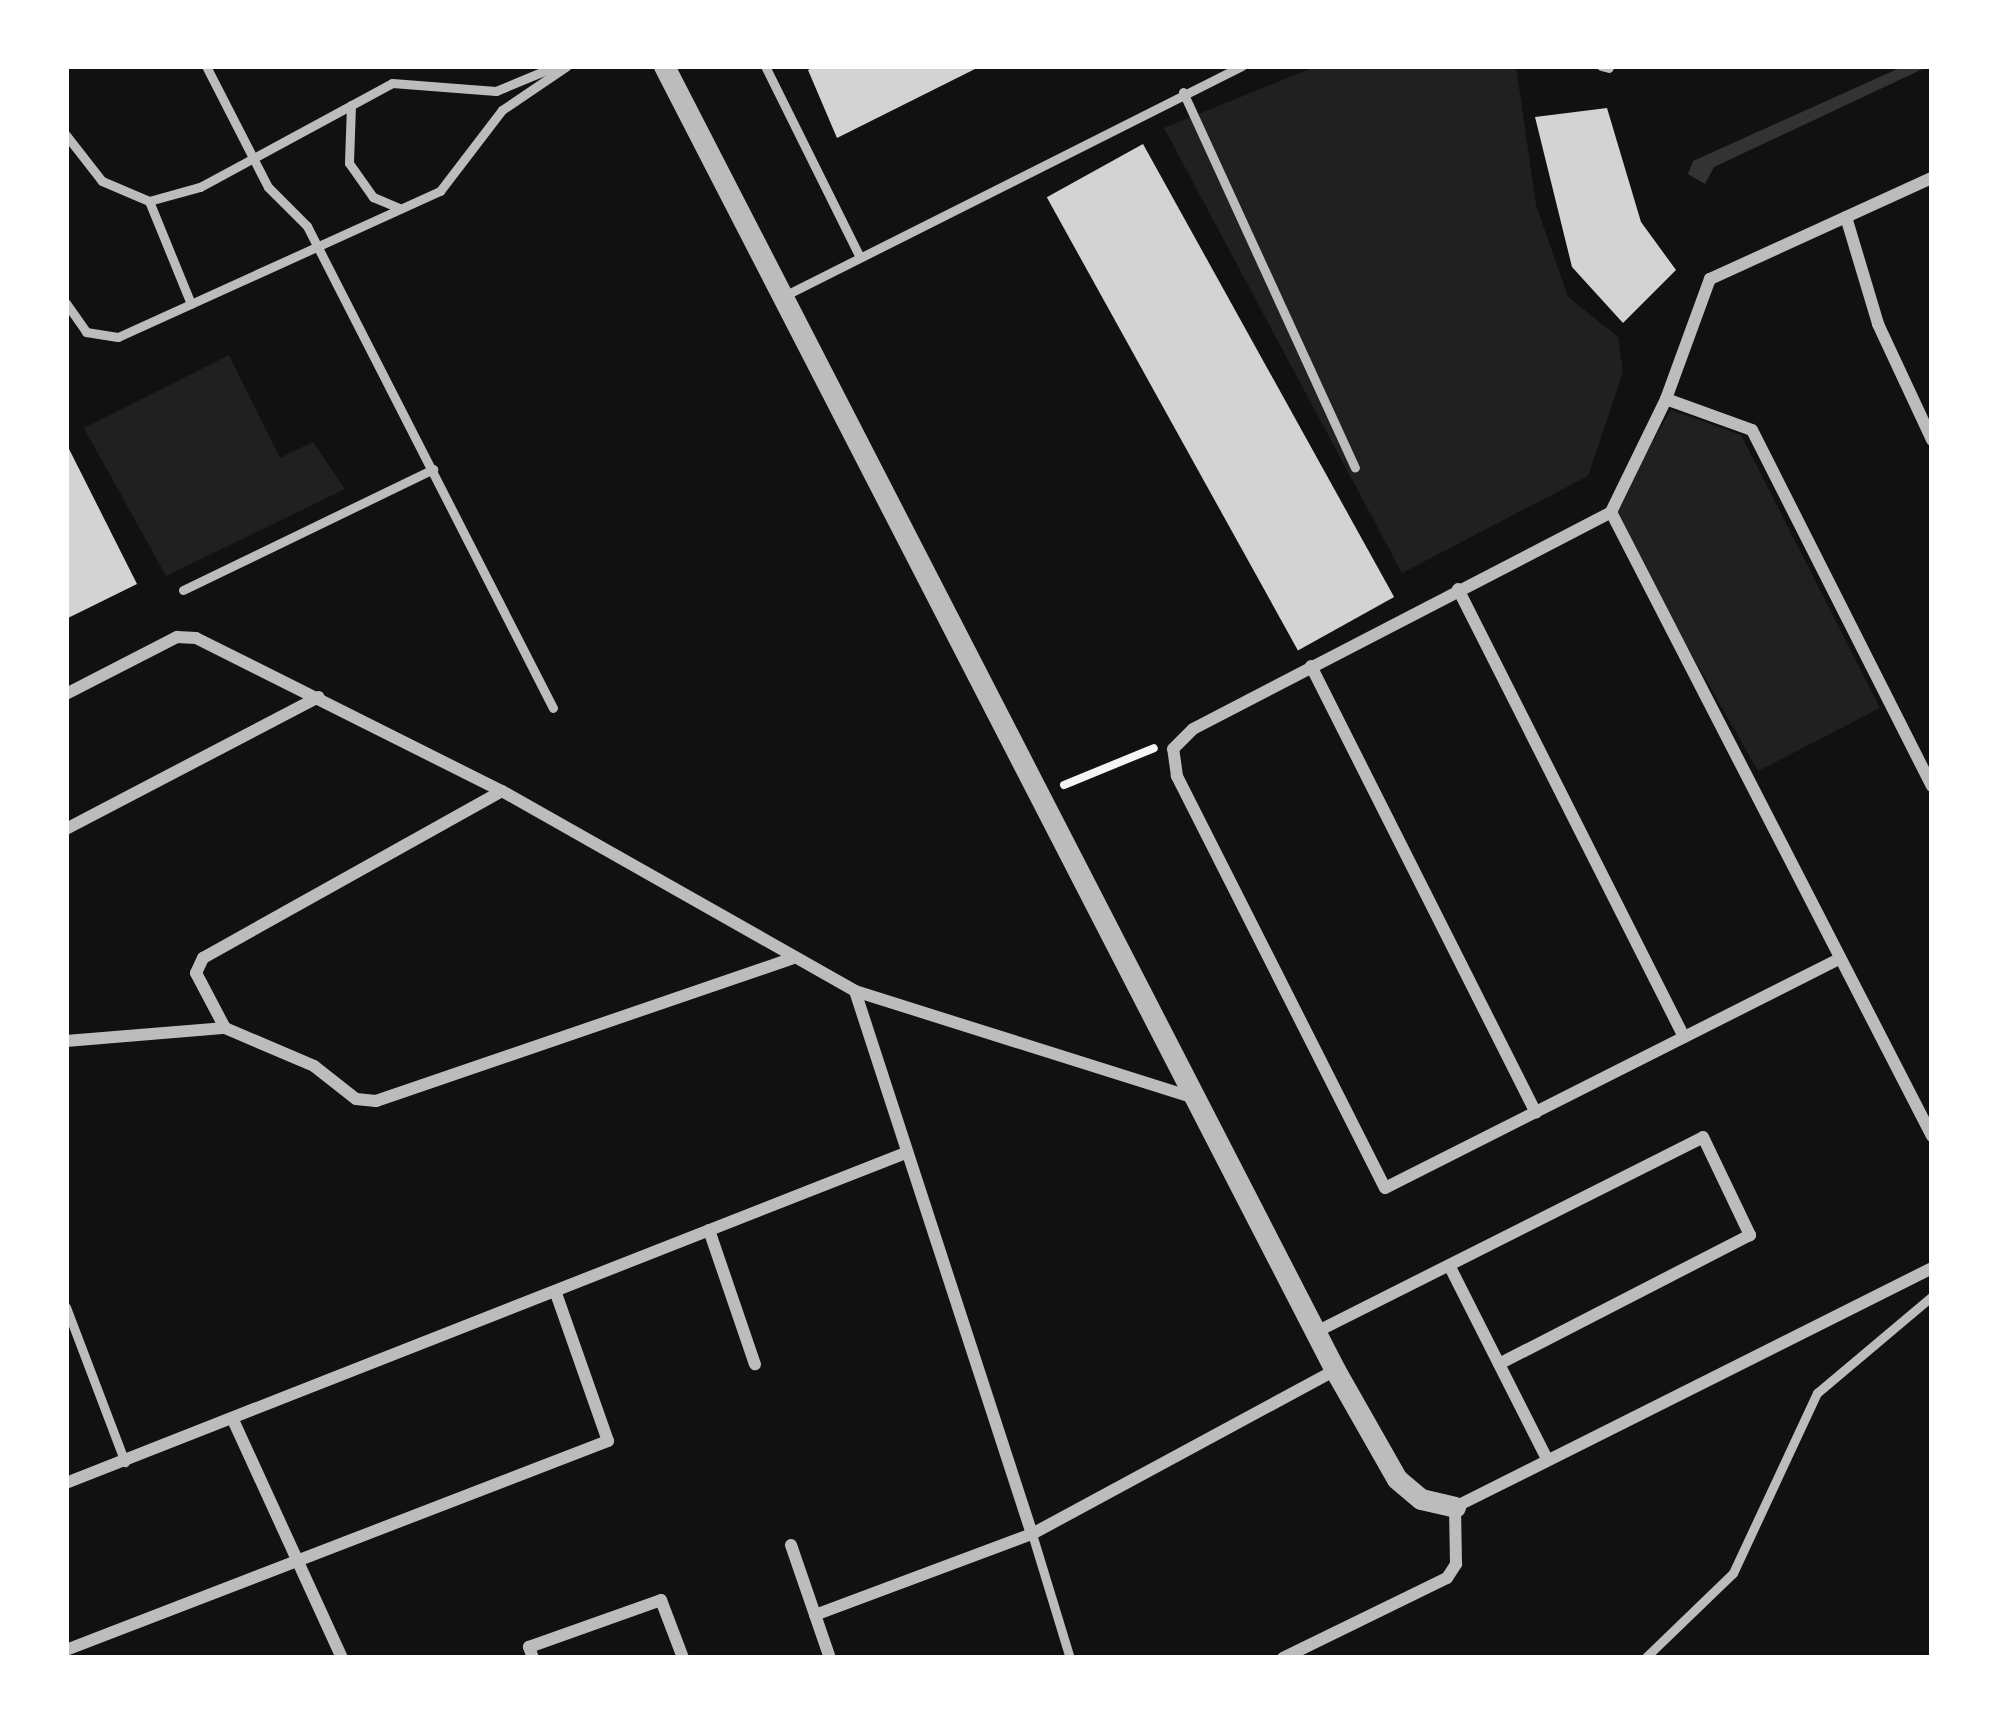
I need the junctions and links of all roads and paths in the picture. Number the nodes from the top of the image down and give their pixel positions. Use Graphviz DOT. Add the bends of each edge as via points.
graph roads {
  1 [pos="206,66"];
  2 [pos="556,66"];
  3 [pos="567,66"];
  4 [pos="664,66"];
  5 [pos="765,66"];
  6 [pos="1242,66"];
  7 [pos="1183,92"];
  8 [pos="351,105"];
  9 [pos="66,135"];
  10 [pos="253,158"];
  11 [pos="1932,178"];
  12 [pos="149,202"];
  13 [pos="405,208"];
  14 [pos="1846,217"];
  15 [pos="316,245"];
  16 [pos="860,257"];
  17 [pos="781,297"];
  18 [pos="66,303"];
  19 [pos="191,304"];
  20 [pos="1666,399"];
  21 [pos="1932,440"];
  22 [pos="1355,466"];
  23 [pos="433,470"];
  24 [pos="1611,512"];
  25 [pos="1458,589"];
  26 [pos="183,590"];
  27 [pos="1311,665"];
  28 [pos="66,694"];
  29 [pos="319,697"];
  30 [pos="553,708"];
  31 [pos="1173,749"];
  32 [pos="1932,786"];
  33 [pos="502,791"];
  34 [pos="1037,801"];
  35 [pos="66,829"];
  36 [pos="791,959"];
  37 [pos="1838,960"];
  38 [pos="855,991"];
  39 [pos="225,1028"];
  40 [pos="1684,1036"];
  41 [pos="66,1041"];
  42 [pos="1192,1097"];
  43 [pos="1536,1113"];
  44 [pos="1932,1136"];
  45 [pos="903,1154"];
  46 [pos="709,1230"];
  47 [pos="1450,1267"];
  48 [pos="1932,1268"];
  49 [pos="1932,1295"];
  50 [pos="557,1296"];
  51 [pos="66,1307"];
  52 [pos="1316,1332"];
  53 [pos="755,1364"];
  54 [pos="1499,1364"];
  55 [pos="1335,1370"];
  56 [pos="235,1422"];
  57 [pos="1547,1459"];
  58 [pos="125,1462"];
  59 [pos="66,1483"];
  60 [pos="1455,1508"];
  61 [pos="1033,1534"];
  62 [pos="791,1545"];
  63 [pos="296,1561"];
  64 [pos="815,1615"];
  65 [pos="66,1650"];
  66 [pos="342,1658"];
  67 [pos="532,1658"];
  68 [pos="683,1658"];
  69 [pos="830,1658"];
  70 [pos="1070,1658"];
  71 [pos="1283,1658"];
  72 [pos="1645,1658"];
  1 -- 10 [label="lane"];
  2 -- 8 [label="lane" via="496,91 392,83"];
  3 -- 13 [label="lane" via="502,110 440,191"];
  4 -- 17 [label="street"];
  5 -- 16 [label="lane"];
  6 -- 7 [label="lane"];
  7 -- 16 [label="lane"];
  7 -- 22 [label="lane"];
  8 -- 10 [label="lane"];
  8 -- 13 [label="lane" via="349,163 373,197"];
  9 -- 12 [label="lane" via="102,181"];
  10 -- 12 [label="lane"];
  10 -- 15 [label="lane"];
  11 -- 14 [label="street"];
  12 -- 19 [label="lane"];
  13 -- 15 [label="lane"];
  14 -- 20 [label="street" via="1710,279"];
  14 -- 21 [label="street" via="1878,324"];
  15 -- 19 [label="lane"];
  15 -- 23 [label="lane"];
  16 -- 17 [label="lane"];
  17 -- 34 [label="street"];
  18 -- 19 [label="lane" via="100,340"];
  20 -- 24 [label="street"];
  20 -- 32 [label="street" via="1752,430"];
  23 -- 26 [label="lane"];
  23 -- 30 [label="lane"];
  24 -- 25 [label="street"];
  24 -- 37 [label="street"];
  25 -- 27 [label="street"];
  25 -- 40 [label="street"];
  27 -- 31 [label="street" via="1193,729"];
  27 -- 43 [label="street"];
  28 -- 29 [label="street" via="176,637 196,638"];
  29 -- 33 [label="street"];
  29 -- 35 [label="street"];
  31 -- 34 [label="path" via="1142,748"];
  31 -- 43 [label="street" via="1177,776 1385,1188"];
  33 -- 36 [label="street"];
  33 -- 39 [label="street" via="202,958 196,973"];
  34 -- 42 [label="street"];
  36 -- 38 [label="street"];
  36 -- 39 [label="street" via="376,1101 356,1099 314,1066"];
  37 -- 40 [label="street"];
  37 -- 44 [label="street"];
  38 -- 42 [label="street"];
  38 -- 45 [label="street"];
  39 -- 41 [label="street"];
  40 -- 43 [label="street"];
  42 -- 52 [label="street"];
  45 -- 46 [label="street"];
  45 -- 61 [label="street"];
  46 -- 50 [label="street"];
  46 -- 53 [label="street"];
  47 -- 52 [label="street"];
  47 -- 54 [label="street"];
  47 -- 54 [label="street" via="1702,1137 1750,1235"];
  48 -- 57 [label="street"];
  49 -- 72 [label="lane" via="1817,1393 1733,1573"];
  50 -- 56 [label="street"];
  50 -- 63 [label="street" via="608,1441"];
  51 -- 58 [label="lane"];
  52 -- 55 [label="street"];
  54 -- 57 [label="street"];
  55 -- 60 [label="street" via="1396,1479 1421,1499"];
  55 -- 61 [label="street"];
  56 -- 58 [label="street"];
  56 -- 63 [label="street"];
  57 -- 60 [label="street"];
  58 -- 59 [label="street"];
  60 -- 71 [label="street" via="1456,1564 1447,1578"];
  61 -- 64 [label="street"];
  61 -- 70 [label="lane"];
  62 -- 64 [label="street"];
  63 -- 65 [label="street"];
  63 -- 66 [label="street"];
  64 -- 69 [label="street"];
  67 -- 68 [label="street" via="529,1647 662,1600"];
}
